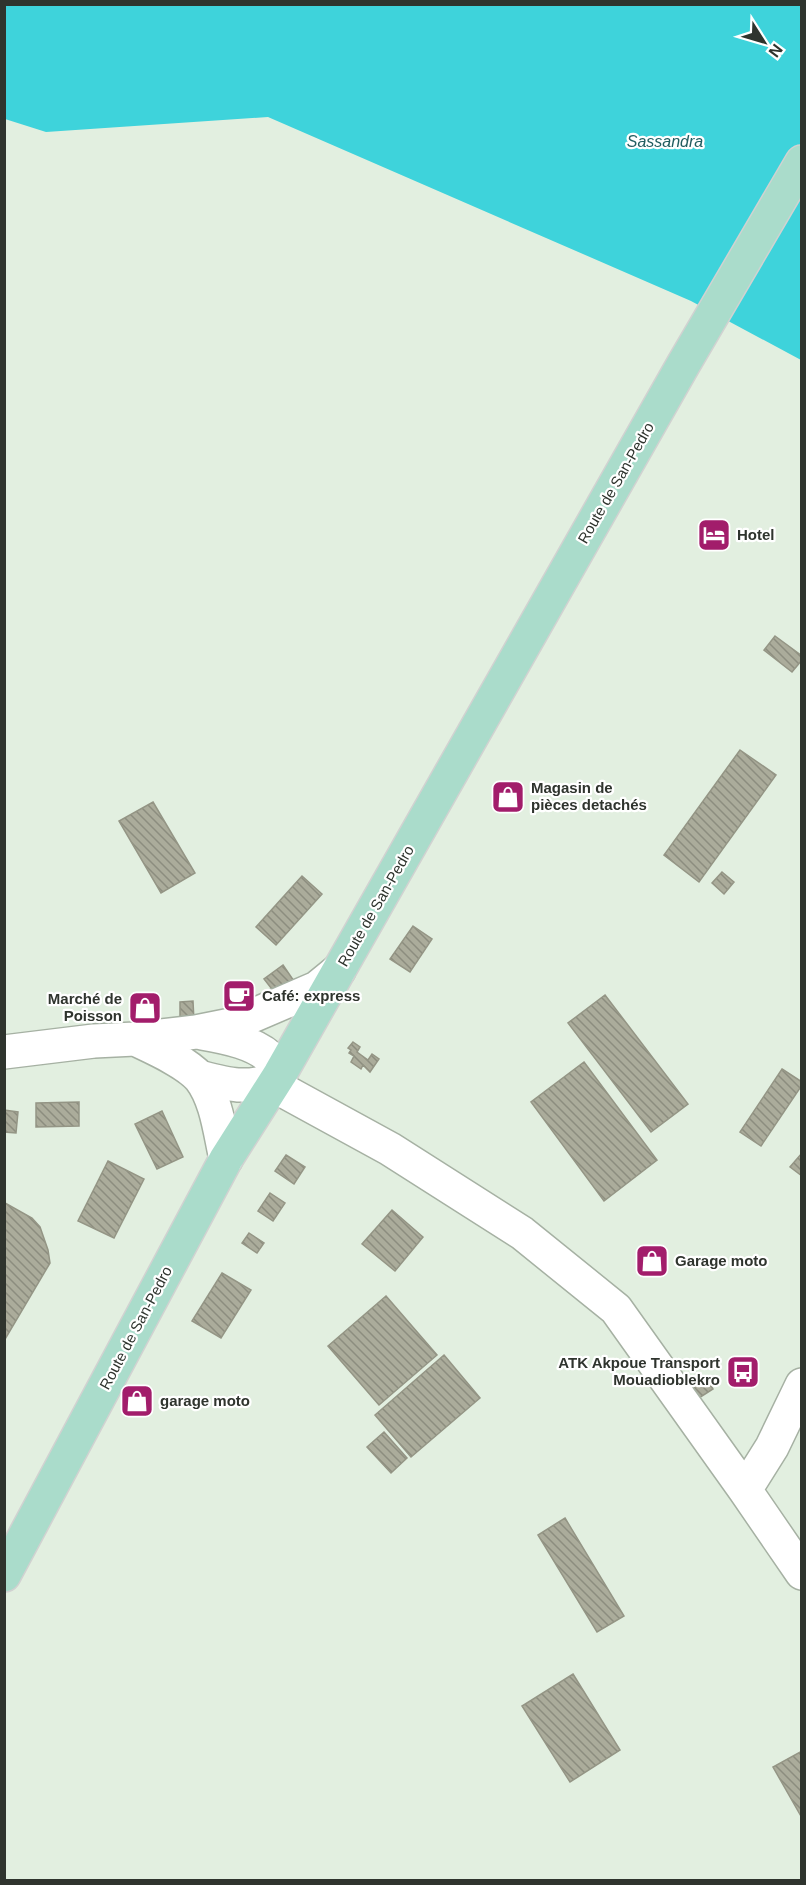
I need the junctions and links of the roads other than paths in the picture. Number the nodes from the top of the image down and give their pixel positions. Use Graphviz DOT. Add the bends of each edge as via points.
graph roads {
  1 [pos="801,162"];
  2 [pos="339,970"];
  3 [pos="196,1032"];
  4 [pos="135,1039"];
  5 [pos="4,1052"];
  6 [pos="199,1077"];
  7 [pos="276,1080"];
  8 [pos="226,1159"];
  9 [pos="801,1385"];
  10 [pos="745,1490"];
  11 [pos="801,1573"];
  12 [pos="4,1575"];
  1 -- 2 [label="main road, Route de San-Pedro"];
  2 -- 3 [label="street" via="317,988 231,1025"];
  2 -- 7 [label="main road, Route de San-Pedro"];
  3 -- 4 [label="street"];
  3 -- 7 [label="street" via="260,1051 272,1061"];
  4 -- 5 [label="street"];
  4 -- 6 [label="street"];
  6 -- 7 [label="street" via="235,1086"];
  6 -- 8 [label="street" via="216,1115"];
  7 -- 8 [label="main road, Route de San-Pedro"];
  7 -- 10 [label="street" via="522,1233 616,1310"];
  8 -- 12 [label="main road, Route de San-Pedro"];
  9 -- 10 [label="street" via="772,1447"];
  10 -- 11 [label="street"];
}
